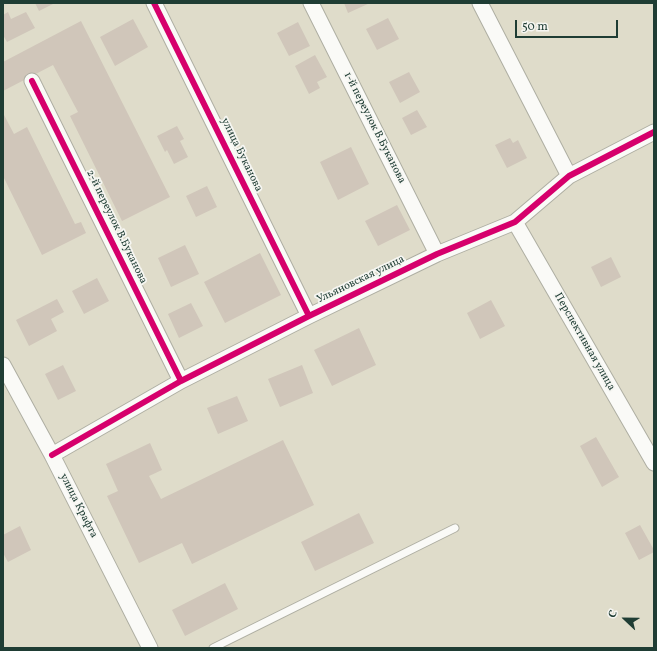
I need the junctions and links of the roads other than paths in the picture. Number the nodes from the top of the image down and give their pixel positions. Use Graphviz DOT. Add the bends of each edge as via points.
graph roads {
  1 [pos="154,3"];
  2 [pos="311,3"];
  3 [pos="480,3"];
  4 [pos="32,81"];
  5 [pos="654,132"];
  6 [pos="569,176"];
  7 [pos="514,222"];
  8 [pos="437,254"];
  9 [pos="309,316"];
  10 [pos="3,364"];
  11 [pos="181,381"];
  12 [pos="52,456"];
  13 [pos="654,463"];
  14 [pos="456,528"];
  15 [pos="150,648"];
  16 [pos="213,648"];
  1 -- 9 [label="street, улица Буканова"];
  2 -- 8 [label="street, 1-й переулок В.Буканова"];
  3 -- 6 [label="street"];
  4 -- 11 [label="street, 2-й переулок В.Буканова"];
  5 -- 6 [label="street, Ульяновская улица"];
  6 -- 7 [label="street, Ульяновская улица"];
  7 -- 8 [label="street, Ульяновская улица"];
  7 -- 13 [label="street, Перспективная улица"];
  8 -- 9 [label="street, Ульяновская улица"];
  9 -- 11 [label="street, Ульяновская улица"];
  10 -- 12 [label="street, улица Крафта"];
  11 -- 12 [label="street, Ульяновская улица"];
  12 -- 15 [label="street, улица Крафта"];
  14 -- 16 [label="lane"];
}
